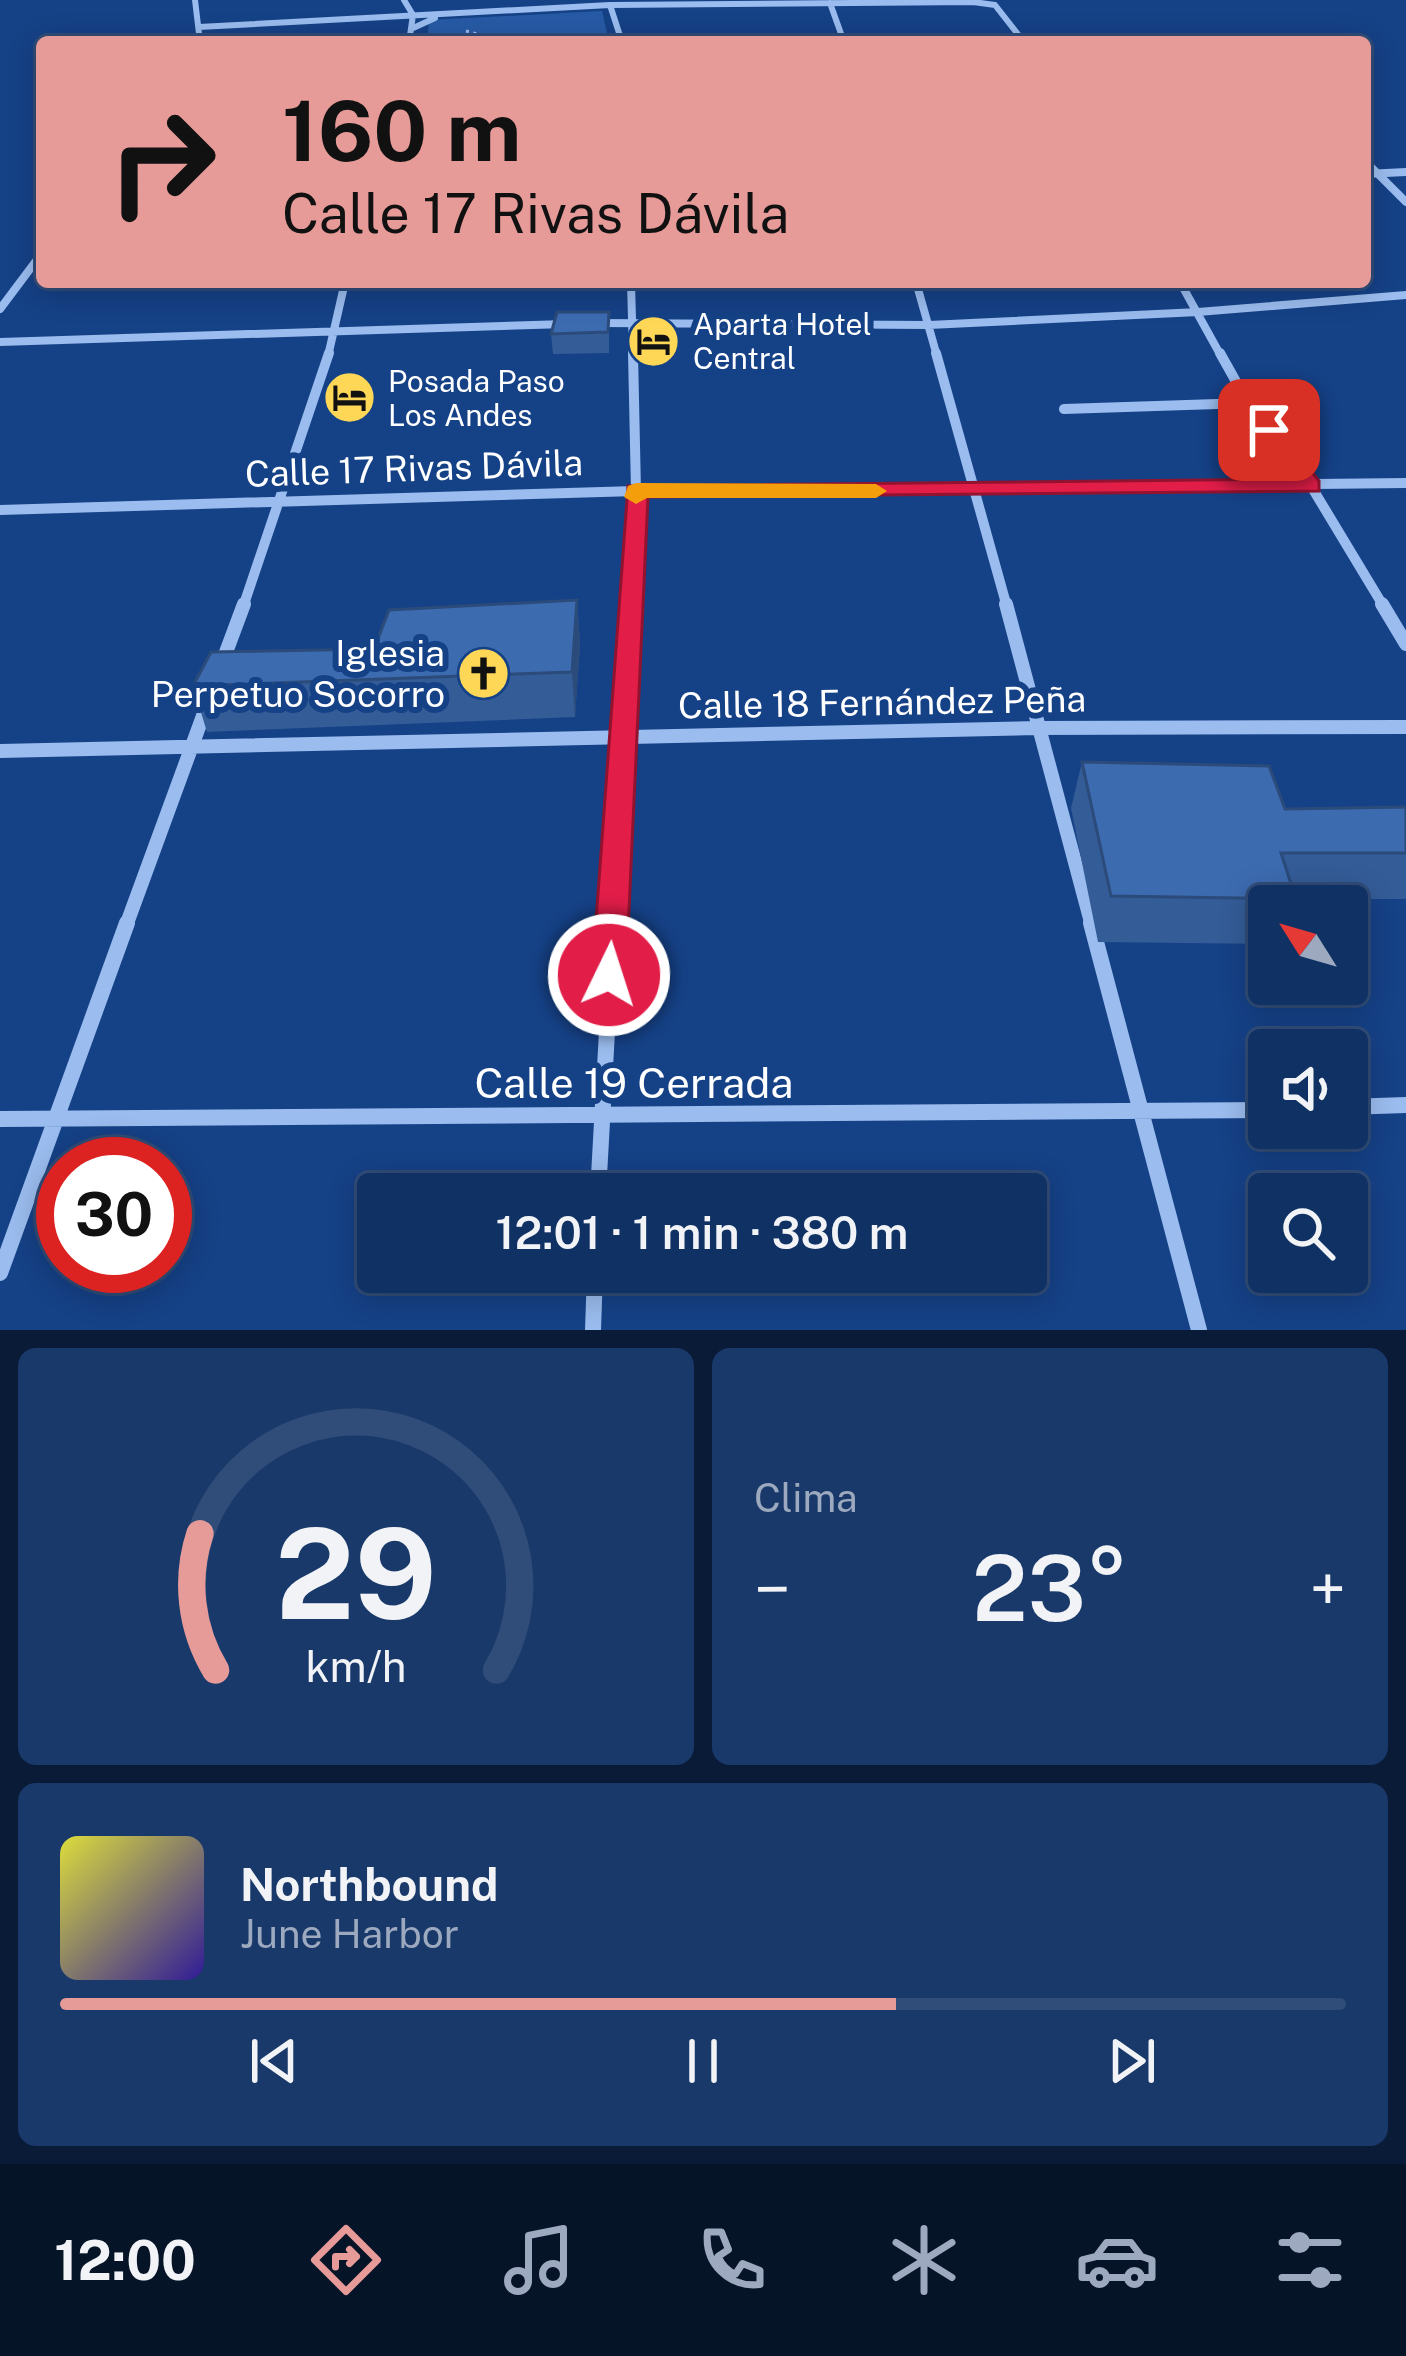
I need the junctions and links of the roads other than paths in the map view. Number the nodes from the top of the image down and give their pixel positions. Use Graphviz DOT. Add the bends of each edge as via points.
graph roads {
  1 [pos="196,0"];
  2 [pos="404,0"];
  3 [pos="830,3"];
  4 [pos="612,9"];
  5 [pos="454,13"];
  6 [pos="412,15"];
  7 [pos="199,27"];
  8 [pos="411,29"];
  9 [pos="200,36"];
  10 [pos="410,36"];
  11 [pos="620,36"];
  12 [pos="842,36"];
  13 [pos="1019,36"];
  14 [pos="1371,167"];
  15 [pos="1406,172"];
  16 [pos="1377,173"];
  17 [pos="1371,174"];
  18 [pos="1406,202"];
  19 [pos="36,261"];
  20 [pos="344,288"];
  21 [pos="631,288"];
  22 [pos="918,288"];
  23 [pos="1184,288"];
  24 [pos="1406,295"];
  25 [pos="0,309"];
  26 [pos="1198,312"];
  27 [pos="628,322"];
  28 [pos="929,325"];
  29 [pos="336,329"];
  30 [pos="0,342"];
  31 [pos="1248,403"];
  32 [pos="1064,409"];
  33 [pos="1406,483"];
  34 [pos="1311,486"];
  35 [pos="636,490"];
  36 [pos="976,491"];
  37 [pos="280,504"];
  38 [pos="0,510"];
  39 [pos="1406,644"];
  40 [pos="1406,727"];
  41 [pos="1036,728"];
  42 [pos="624,736"];
  43 [pos="192,746"];
  44 [pos="0,751"];
  45 [pos="1406,1105"];
  46 [pos="1368,1106"];
  47 [pos="1248,1111"];
  48 [pos="1143,1114"];
  49 [pos="0,1118"];
  50 [pos="54,1118"];
  51 [pos="600,1118"];
  52 [pos="599,1173"];
  53 [pos="0,1273"];
  54 [pos="594,1293"];
  55 [pos="593,1330"];
  56 [pos="1199,1330"];
  1 -- 7 [label="street"];
  2 -- 6 [label="street"];
  3 -- 4 [label="street"];
  3 -- 12 [label="street"];
  3 -- 13 [label="street" via="995,5"];
  4 -- 5 [label="street"];
  4 -- 11 [label="street"];
  5 -- 6 [label="street"];
  5 -- 8 [label="street"];
  6 -- 7 [label="street"];
  6 -- 8 [label="street"];
  7 -- 9 [label="street"];
  8 -- 10 [label="street"];
  14 -- 16 [label="street"];
  15 -- 16 [label="street"];
  16 -- 17 [label="street"];
  16 -- 18 [label="street"];
  19 -- 25 [label="street"];
  20 -- 29 [label="street"];
  21 -- 27 [label="street"];
  22 -- 28 [label="street"];
  23 -- 26 [label="street"];
  24 -- 26 [label="street"];
  26 -- 28 [label="street"];
  26 -- 31 [label="street"];
  27 -- 28 [label="street"];
  27 -- 29 [label="street"];
  27 -- 35 [label="street"];
  28 -- 36 [label="street"];
  29 -- 30 [label="street"];
  29 -- 37 [label="street"];
  31 -- 32 [label="street"];
  31 -- 34 [label="street"];
  33 -- 34 [label="street, Calle 17 Rivas Dávila"];
  34 -- 36 [label="street, Calle 17 Rivas Dávila"];
  34 -- 39 [label="street"];
  35 -- 36 [label="street, Calle 17 Rivas Dávila"];
  35 -- 37 [label="street, Calle 17 Rivas Dávila"];
  35 -- 42 [label="street"];
  36 -- 41 [label="street"];
  37 -- 38 [label="street, Calle 17 Rivas Dávila"];
  37 -- 43 [label="street"];
  40 -- 41 [label="street, Calle 18 Fernández Peña"];
  41 -- 42 [label="street, Calle 18 Fernández Peña"];
  41 -- 48 [label="street"];
  42 -- 43 [label="street, Calle 18 Fernández Peña"];
  42 -- 51 [label="street"];
  43 -- 44 [label="street, Calle 18 Fernández Peña"];
  43 -- 50 [label="street"];
  45 -- 46 [label="street"];
  47 -- 48 [label="street, Calle 19 Cerrada"];
  48 -- 51 [label="street, Calle 19 Cerrada"];
  48 -- 56 [label="street"];
  49 -- 50 [label="street, Calle 19 Cerrada"];
  50 -- 51 [label="street, Calle 19 Cerrada"];
  50 -- 53 [label="street"];
  51 -- 52 [label="street"];
  54 -- 55 [label="street"];
}
